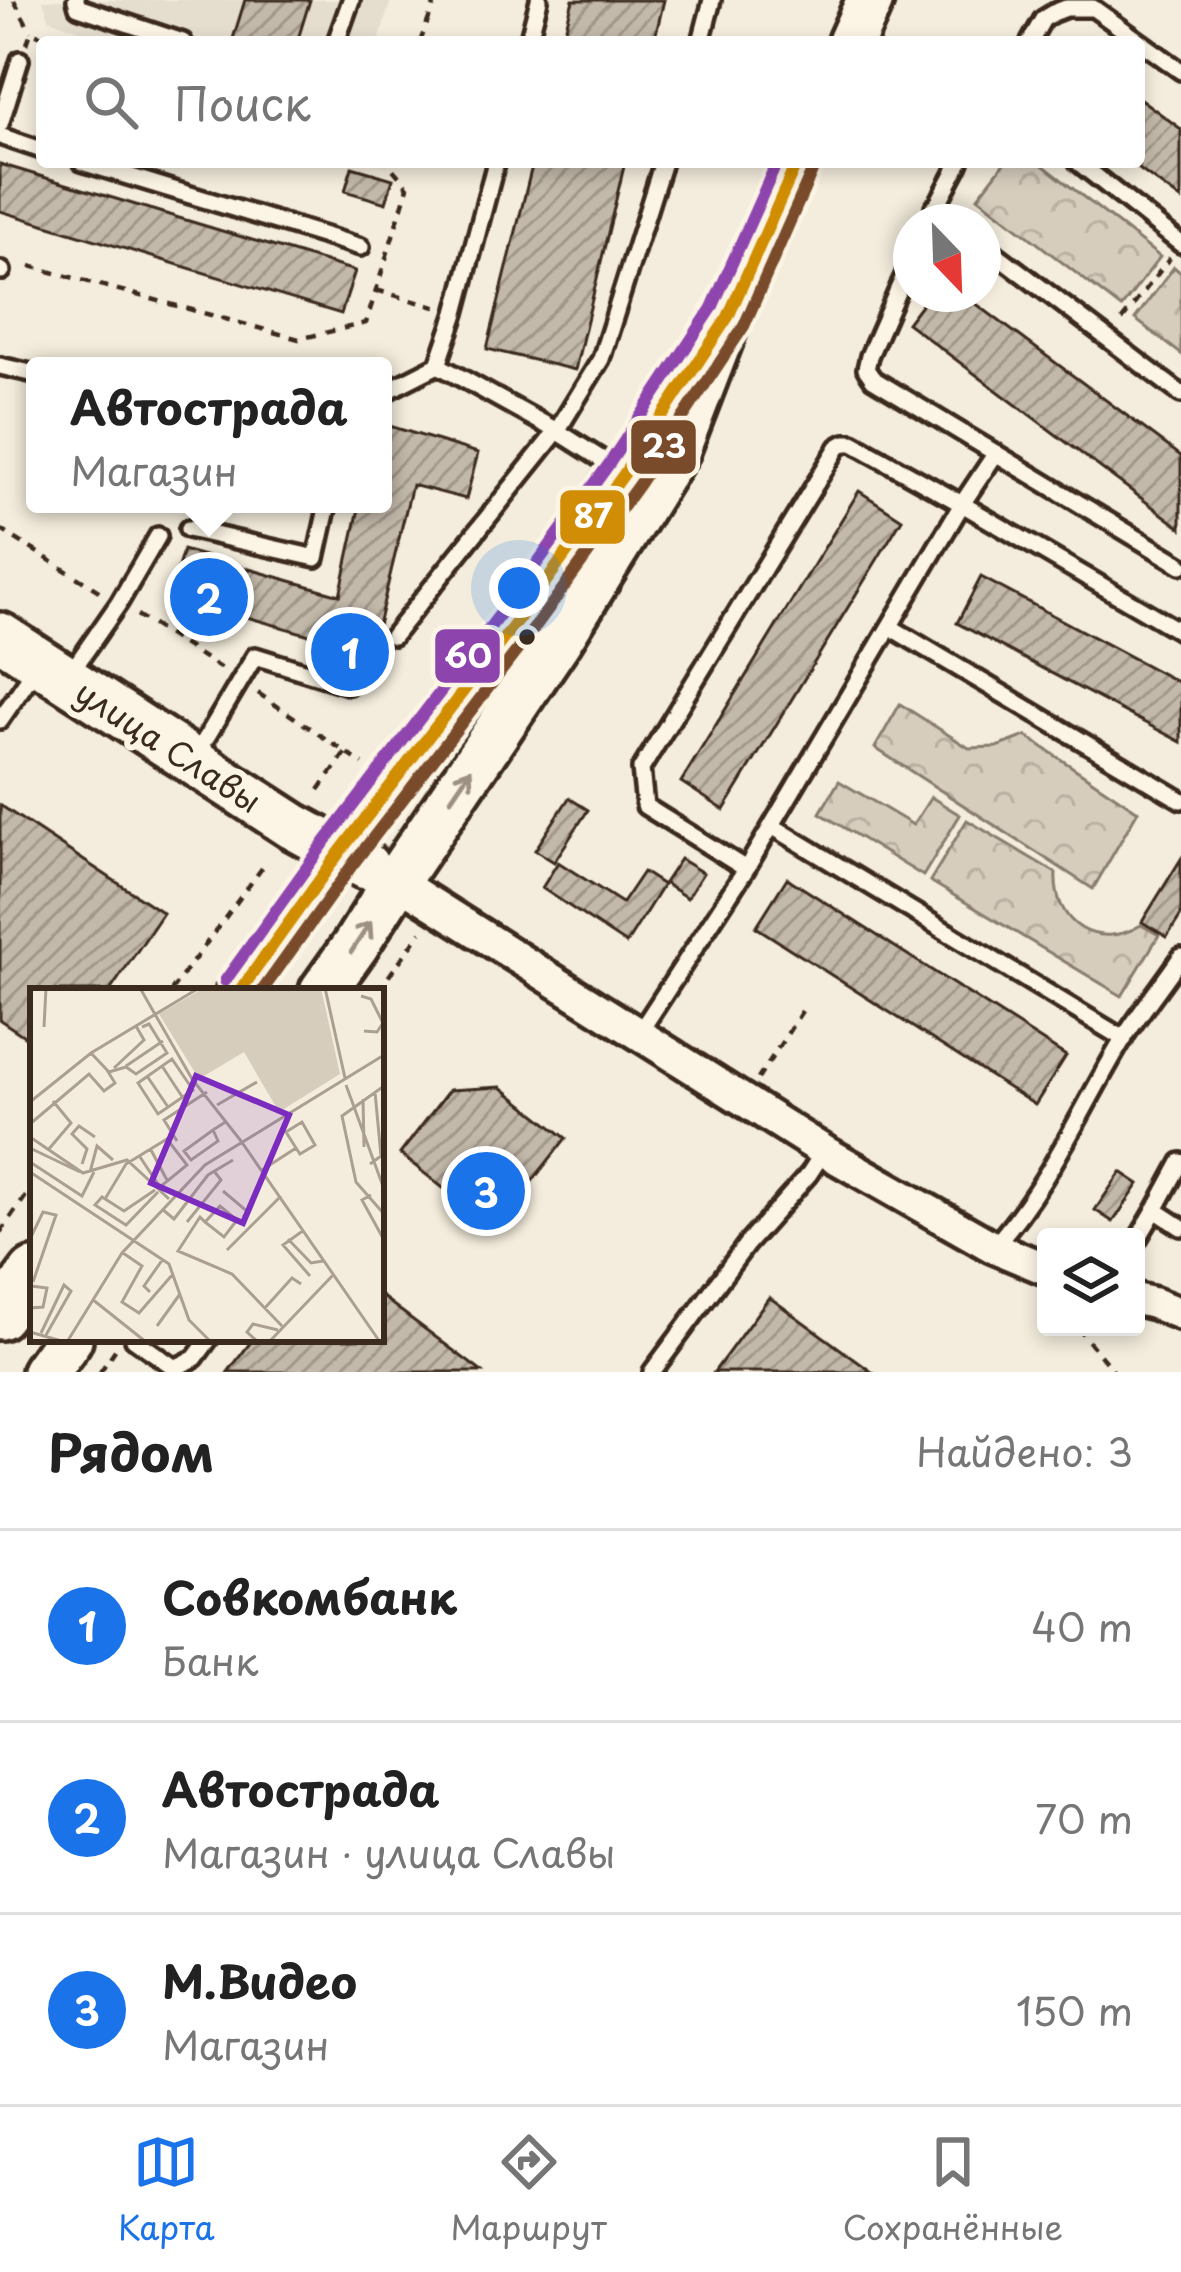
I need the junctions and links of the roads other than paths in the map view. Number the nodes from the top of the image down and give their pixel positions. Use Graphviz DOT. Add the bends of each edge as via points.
graph roads {
  1 [pos="76,0"];
  2 [pos="351,0"];
  3 [pos="539,0"];
  4 [pos="712,0"];
  5 [pos="870,0"];
  6 [pos="165,36"];
  7 [pos="338,36"];
  8 [pos="530,36"];
  9 [pos="703,36"];
  10 [pos="854,36"];
  11 [pos="1034,36"];
  12 [pos="1132,36"];
  13 [pos="1145,45"];
  14 [pos="20,60"];
  15 [pos="1181,71"];
  16 [pos="0,124"];
  17 [pos="0,136"];
  18 [pos="36,148"];
  19 [pos="102,168"];
  20 [pos="494,168"];
  21 [pos="662,168"];
  22 [pos="794,168"];
  23 [pos="957,168"];
  24 [pos="1086,168"];
  25 [pos="937,204"];
  26 [pos="1181,244"];
  27 [pos="361,247"];
  28 [pos="1001,258"];
  29 [pos="893,300"];
  30 [pos="728,317"];
  31 [pos="438,365"];
  32 [pos="392,388"];
  33 [pos="1181,394"];
  34 [pos="557,431"];
  35 [pos="996,452"];
  36 [pos="624,474"];
  37 [pos="962,504"];
  38 [pos="326,513"];
  39 [pos="188,529"];
  40 [pos="158,536"];
  41 [pos="1181,565"];
  42 [pos="890,627"];
  43 [pos="1181,632"];
  44 [pos="0,636"];
  45 [pos="393,636"];
  46 [pos="54,669"];
  47 [pos="348,685"];
  48 [pos="0,720"];
  49 [pos="193,761"];
  50 [pos="1181,800"];
  51 [pos="772,826"];
  52 [pos="339,853"];
  53 [pos="746,869"];
  54 [pos="396,881"];
  55 [pos="1181,957"];
  56 [pos="242,988"];
  57 [pos="325,988"];
  58 [pos="639,1034"];
  59 [pos="1124,1039"];
  60 [pos="824,1151"];
  61 [pos="1181,1162"];
  62 [pos="1155,1210"];
  63 [pos="1181,1227"];
  64 [pos="1144,1228"];
  65 [pos="994,1247"];
  66 [pos="1037,1265"];
  67 [pos="30,1276"];
  68 [pos="1145,1302"];
  69 [pos="1181,1314"];
  70 [pos="0,1316"];
  71 [pos="67,1342"];
  72 [pos="138,1342"];
  73 [pos="207,1342"];
  74 [pos="45,1372"];
  75 [pos="652,1372"];
  1 -- 6 [label="lane"];
  2 -- 7 [label="lane"];
  3 -- 8 [label="lane"];
  4 -- 9 [label="lane"];
  5 -- 10 [label="main road"];
  11 -- 12 [label="lane" via="1066,8 1093,8"];
  13 -- 15 [label="lane"];
  14 -- 16 [label="lane"];
  17 -- 18 [label="lane"];
  19 -- 27 [label="lane"];
  20 -- 31 [label="lane"];
  21 -- 34 [label="lane" via="601,359"];
  22 -- 30 [label="main road"];
  23 -- 25 [label="lane"];
  24 -- 26 [label="lane"];
  28 -- 33 [label="lane"];
  29 -- 35 [label="lane" via="866,369"];
  30 -- 36 [label="main road"];
  54 -- 30 [label="main road, one-way" via="677,449"];
  31 -- 32 [label="lane"];
  31 -- 34 [label="lane"];
  34 -- 36 [label="lane"];
  34 -- 45 [label="lane"];
  35 -- 37 [label="lane"];
  35 -- 41 [label="lane"];
  36 -- 52 [label="main road"];
  37 -- 42 [label="lane"];
  37 -- 43 [label="lane"];
  37 -- 53 [label="lane" via="854,443 838,447 640,769 645,806"];
  38 -- 39 [label="lane" via="316,558"];
  40 -- 46 [label="lane" via="119,603"];
  42 -- 50 [label="lane"];
  42 -- 51 [label="lane"];
  44 -- 46 [label="main road, улица Славы"];
  46 -- 48 [label="lane"];
  46 -- 49 [label="main road, улица Славы"];
  47 -- 49 [label="lane" via="255,656"];
  49 -- 52 [label="main road, улица Славы"];
  51 -- 53 [label="lane"];
  51 -- 59 [label="lane"];
  52 -- 54 [label="main road, улица Славы"];
  52 -- 56 [label="main road"];
  53 -- 58 [label="lane"];
  57 -- 54 [label="main road, one-way"];
  54 -- 58 [label="street"];
  55 -- 59 [label="lane"];
  58 -- 60 [label="street"];
  59 -- 65 [label="lane"];
  60 -- 65 [label="street"];
  60 -- 75 [label="lane"];
  61 -- 62 [label="lane"];
  62 -- 63 [label="lane"];
  62 -- 64 [label="lane"];
  65 -- 66 [label="street"];
  67 -- 70 [label="main road"];
  68 -- 69 [label="street"];
  71 -- 74 [label="main road"];
  72 -- 73 [label="lane" via="176,1368"];
}
